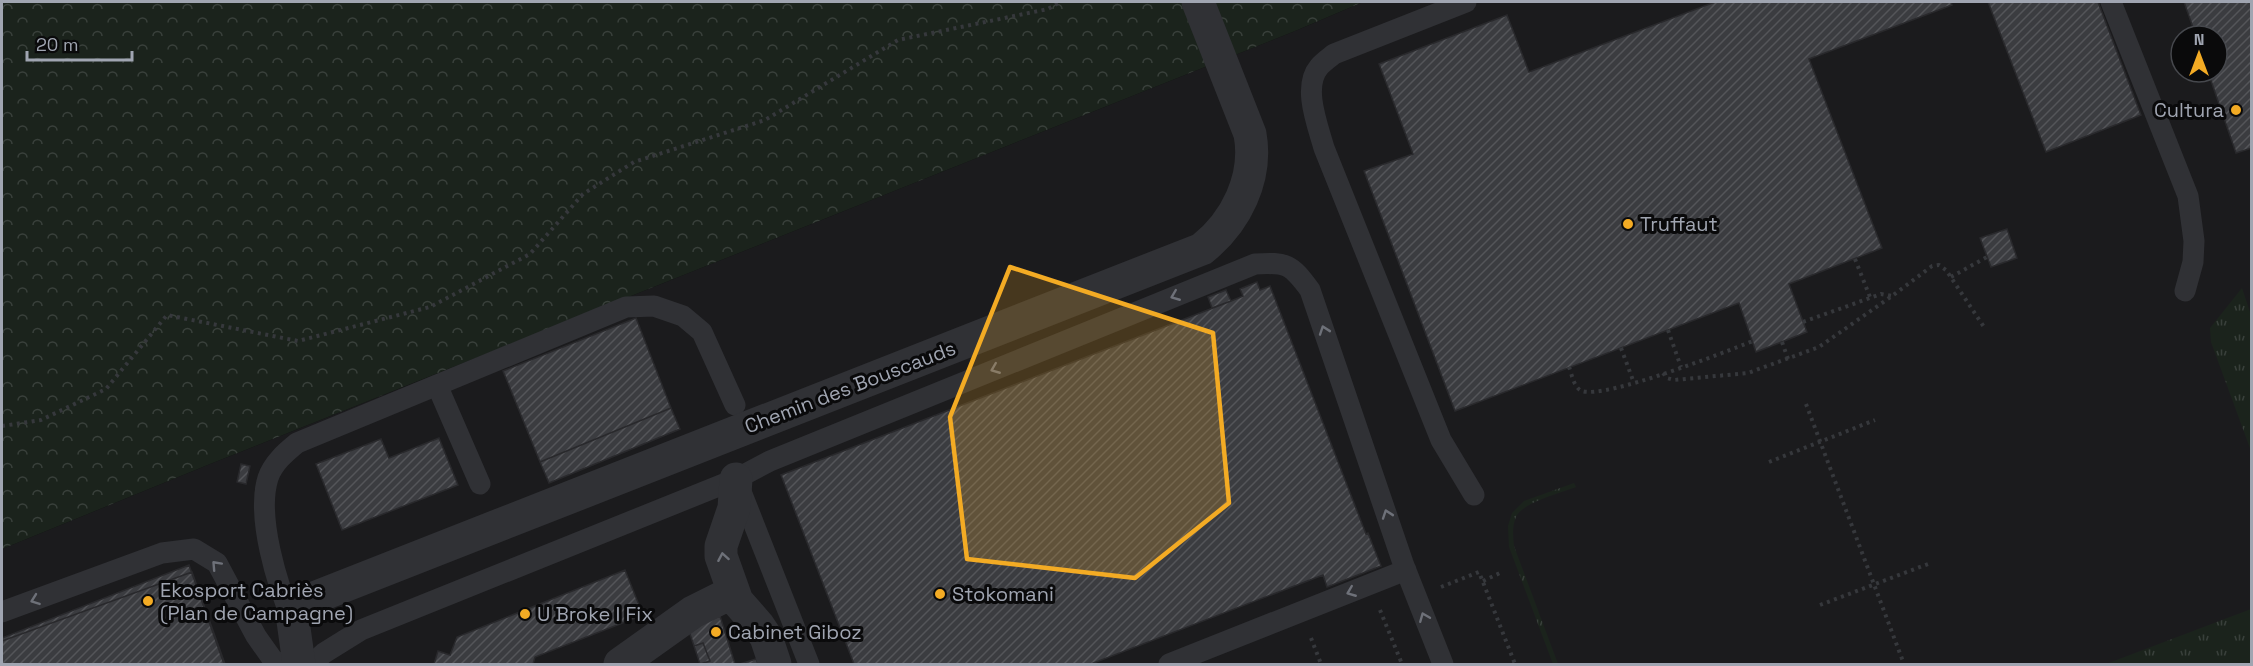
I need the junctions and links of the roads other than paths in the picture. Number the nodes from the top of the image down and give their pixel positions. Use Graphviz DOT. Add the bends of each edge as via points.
graph roads {
  1 [pos="1198,2"];
  2 [pos="1466,2"];
  3 [pos="2111,2"];
  4 [pos="2185,291"];
  5 [pos="437,385"];
  6 [pos="735,405"];
  7 [pos="736,479"];
  8 [pos="480,484"];
  9 [pos="1474,495"];
  10 [pos="1406,570"];
  11 [pos="733,592"];
  12 [pos="2,612"];
  13 [pos="293,621"];
  14 [pos="282,664"];
  15 [pos="300,664"];
  16 [pos="312,664"];
  17 [pos="620,664"];
  18 [pos="775,664"];
  19 [pos="809,664"];
  20 [pos="1169,664"];
  21 [pos="1443,664"];
  1 -- 13 [label="street, Chemin des Bouscauds" via="1252,147 1250,177 1232,218 1218,237 1202,249 306,601"];
  2 -- 9 [label="lane" via="1334,54 1317,69 1312,86 1313,111 1333,169 1441,440"];
  3 -- 4 [label="lane" via="2188,196 2194,241"];
  5 -- 6 [label="lane" via="626,307 654,306 683,316 702,332"];
  5 -- 8 [label="lane"];
  5 -- 13 [label="lane" via="297,443 281,457 268,477 265,521 282,597"];
  10 -- 7 [label="lane, one-way" via="1310,290 1297,273 1280,262 1255,264 770,461"];
  11 -- 7 [label="street, one-way" via="721,546 734,508"];
  7 -- 16 [label="lane" via="361,630"];
  7 -- 19 [label="lane"];
  10 -- 20 [label="lane, one-way"];
  21 -- 10 [label="lane, one-way"];
  11 -- 17 [label="street" via="693,612"];
  11 -- 18 [label="street" via="766,638"];
  14 -- 12 [label="lane, one-way" via="273,660 256,636 217,563 194,549 162,553"];
  13 -- 15 [label="street"];
}
